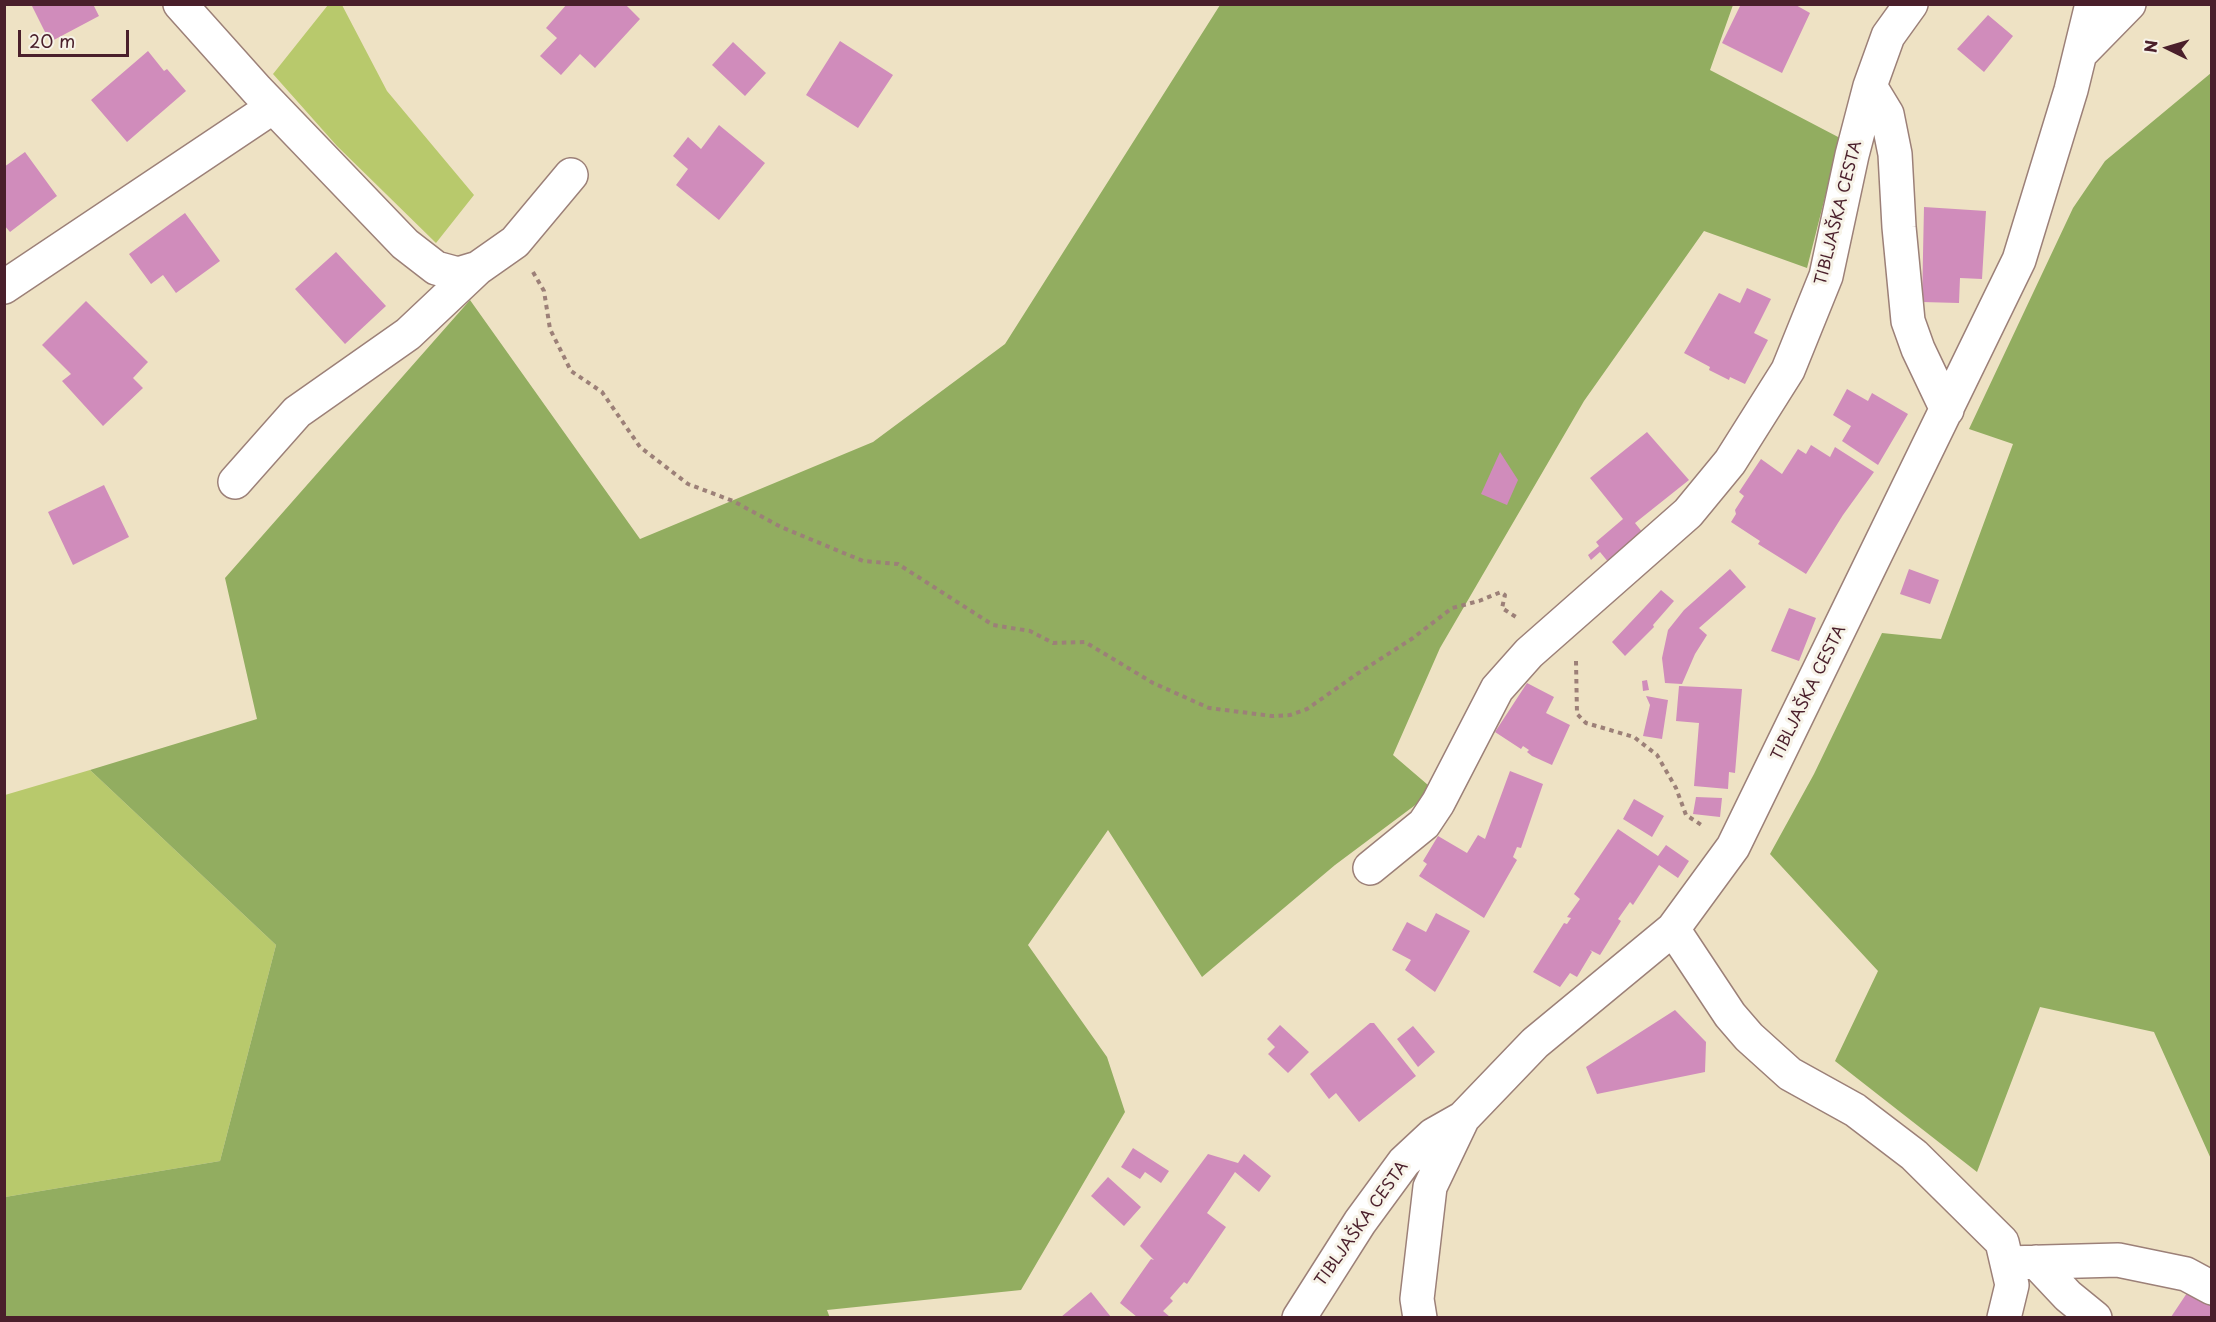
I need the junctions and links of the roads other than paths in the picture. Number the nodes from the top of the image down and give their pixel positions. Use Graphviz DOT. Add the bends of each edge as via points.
graph roads {
  1 [pos="180,4"];
  2 [pos="1911,4"];
  3 [pos="2092,4"];
  4 [pos="2129,4"];
  5 [pos="2080,54"];
  6 [pos="1870,86"];
  7 [pos="273,107"];
  8 [pos="571,175"];
  9 [pos="478,268"];
  10 [pos="4,288"];
  11 [pos="1947,410"];
  12 [pos="235,482"];
  13 [pos="1370,868"];
  14 [pos="1673,928"];
  15 [pos="1463,1118"];
  16 [pos="2021,1262"];
  17 [pos="2211,1288"];
  18 [pos="1299,1317"];
  19 [pos="1420,1317"];
  20 [pos="2004,1317"];
  21 [pos="2094,1317"];
  1 -- 7 [label="street"];
  2 -- 6 [label="street, TIBLJAŠKA CESTA" via="1888,36"];
  3 -- 5 [label="street, TIBLJAŠKA CESTA"];
  4 -- 5 [label="street"];
  5 -- 11 [label="street, TIBLJAŠKA CESTA" via="2019,260"];
  6 -- 11 [label="street" via="1887,114 1895,153 1908,321"];
  6 -- 13 [label="street, TIBLJAŠKA CESTA" via="1826,276 1788,370 1730,462 1688,513 1541,642 1497,689 1424,824"];
  7 -- 9 [label="street" via="405,244 436,268 458,274"];
  7 -- 10 [label="street"];
  8 -- 9 [label="street" via="515,242"];
  9 -- 12 [label="street" via="408,334 297,412"];
  11 -- 14 [label="street, TIBLJAŠKA CESTA" via="1733,847"];
  14 -- 15 [label="street, TIBLJAŠKA CESTA" via="1535,1042"];
  14 -- 16 [label="street" via="1730,1015 1749,1036 1790,1074 1855,1110 1914,1155"];
  15 -- 18 [label="street, TIBLJAŠKA CESTA" via="1433,1135 1404,1162"];
  15 -- 19 [label="street, TIBLJAŠKA CESTA" via="1430,1187 1417,1299"];
  16 -- 17 [label="street" via="2118,1260 2186,1274"];
  16 -- 20 [label="street"];
  16 -- 21 [label="street"];
}
